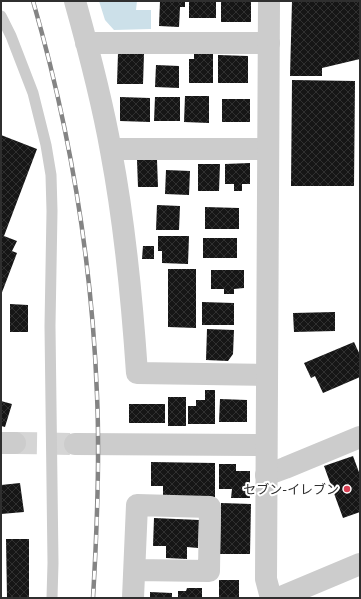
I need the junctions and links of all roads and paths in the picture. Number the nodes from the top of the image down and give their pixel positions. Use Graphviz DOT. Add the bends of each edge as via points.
graph roads {
  1 [pos="75,1"];
  2 [pos="269,1"];
  3 [pos="1,16"];
  4 [pos="86,43"];
  5 [pos="269,43"];
  6 [pos="111,149"];
  7 [pos="268,149"];
  8 [pos="267,376"];
  9 [pos="360,437"];
  10 [pos="75,444"];
  11 [pos="266,445"];
  12 [pos="266,475"];
  13 [pos="360,564"];
  14 [pos="135,570"];
  15 [pos="52,598"];
  16 [pos="133,598"];
  17 [pos="271,598"];
  18 [pos="280,598"];
  1 -- 4 [label="street"];
  2 -- 5 [label="street"];
  3 -- 15 [label="lane" via="34,92 51,175"];
  4 -- 5 [label="street"];
  4 -- 6 [label="street"];
  5 -- 7 [label="street"];
  6 -- 7 [label="street"];
  6 -- 8 [label="street" via="128,256 137,373"];
  7 -- 8 [label="street"];
  8 -- 11 [label="street"];
  9 -- 12 [label="street"];
  10 -- 11 [label="street"];
  11 -- 12 [label="street"];
  12 -- 17 [label="street" via="266,578"];
  13 -- 18 [label="street"];
  14 -- 16 [label="street"];
}
